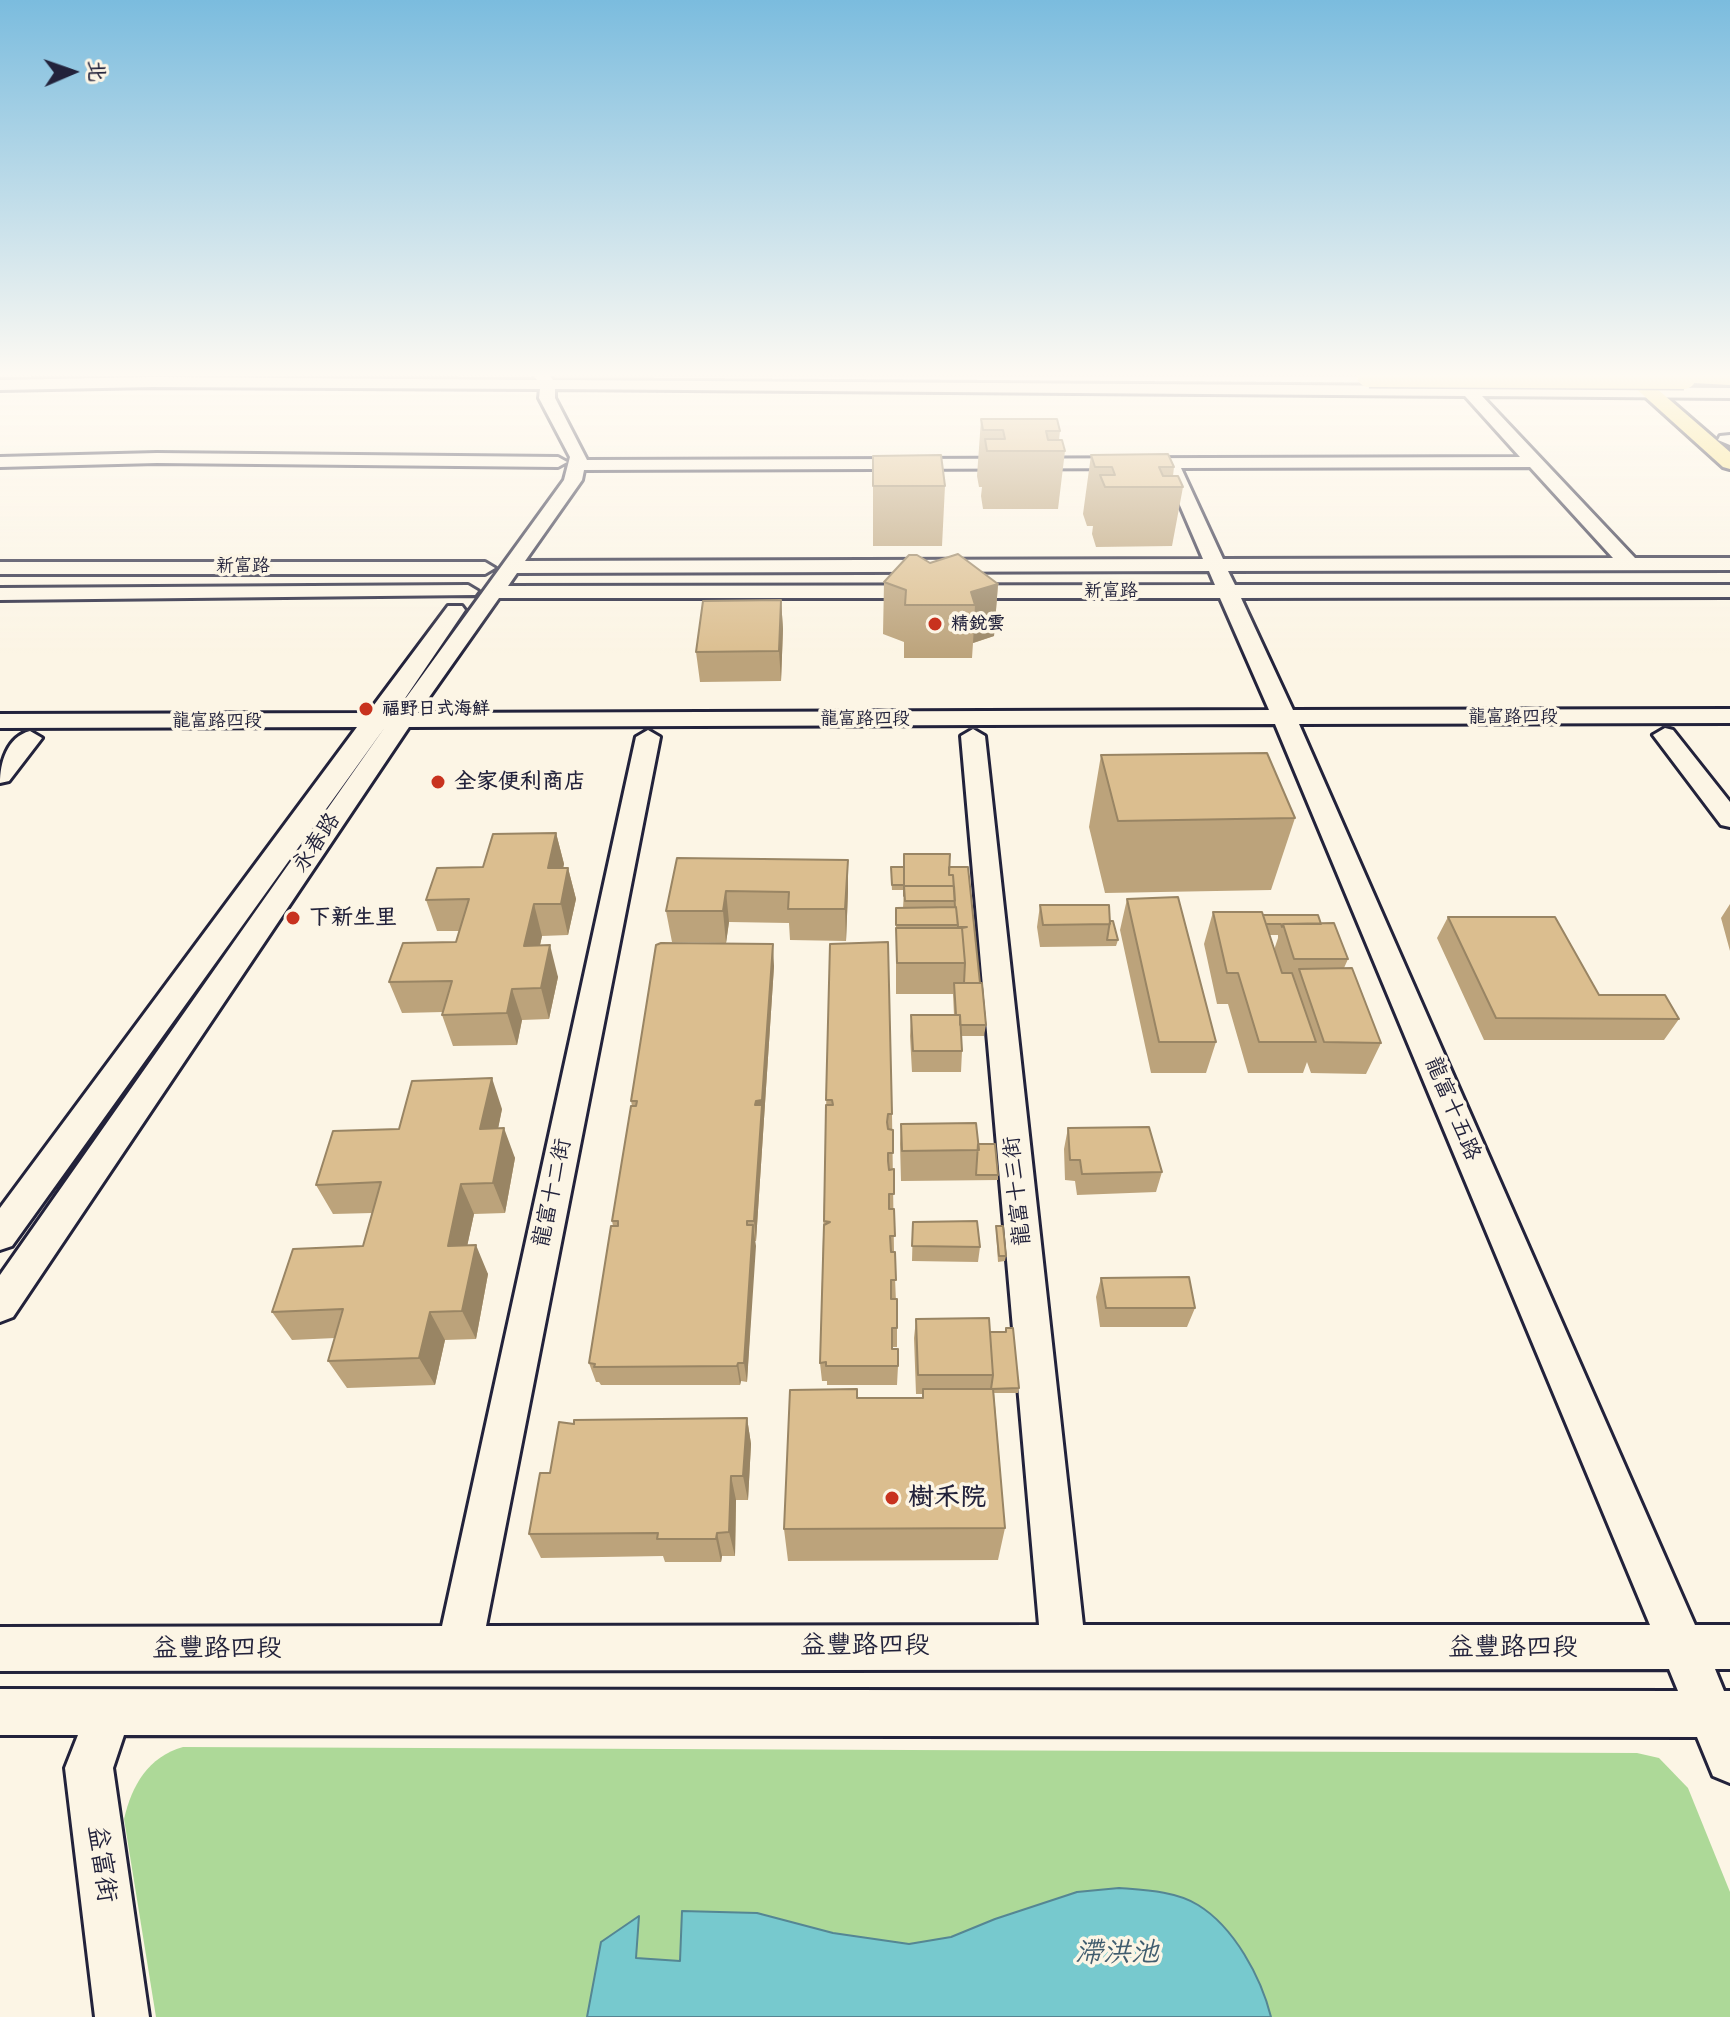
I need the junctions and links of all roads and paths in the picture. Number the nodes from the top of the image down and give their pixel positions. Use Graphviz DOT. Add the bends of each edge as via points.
graph roads {
  1 [pos="570,469"];
  2 [pos="1173,469"];
  3 [pos="1540,469"];
  4 [pos="1629,564"];
  5 [pos="1730,564"];
  6 [pos="1216,566"];
  7 [pos="578,567"];
  8 [pos="0,568"];
  9 [pos="489,579"];
  10 [pos="1227,590"];
  11 [pos="1730,591"];
  12 [pos="567,592"];
  13 [pos="0,594"];
  14 [pos="1730,716"];
  15 [pos="0,721"];
  16 [pos="1288,726"];
  17 [pos="382,729"];
  18 [pos="1665,735"];
  19 [pos="1730,735"];
  20 [pos="973,736"];
  21 [pos="648,737"];
  22 [pos="0,738"];
  23 [pos="30,738"];
  24 [pos="0,776"];
  25 [pos="1730,819"];
  26 [pos="0,1235"];
  27 [pos="0,1305"];
  28 [pos="1063,1645"];
  29 [pos="1681,1646"];
  30 [pos="1730,1647"];
  31 [pos="0,1649"];
  32 [pos="459,1649"];
  33 [pos="0,1712"];
  34 [pos="109,1713"];
  35 [pos="1720,1715"];
  36 [pos="1730,1759"];
  37 [pos="122,2017"];
  1 -- 9 [label="street, 永春路" via="573,480"];
  2 -- 6 [label="street, 龍富十五路"];
  3 -- 4 [label="street"];
  4 -- 5 [label="street, 新富路"];
  4 -- 6 [label="street, 新富路"];
  6 -- 7 [label="street, 新富路"];
  6 -- 10 [label="street, 龍富十五路"];
  7 -- 9 [label="street, 新富路"];
  7 -- 12 [label="street"];
  8 -- 9 [label="street, 新富路"];
  9 -- 12 [label="street, 新富路"];
  9 -- 13 [label="street, 新富路"];
  9 -- 17 [label="street, 永春路"];
  10 -- 11 [label="street, 新富路"];
  10 -- 12 [label="street, 新富路"];
  10 -- 16 [label="street, 龍富十五路"];
  14 -- 16 [label="street, 龍富路四段"];
  15 -- 17 [label="street, 龍富路四段"];
  16 -- 17 [label="street, 龍富路四段"];
  16 -- 18 [label="street, 龍富路四段"];
  16 -- 20 [label="street, 龍富路四段"];
  16 -- 29 [label="street, 龍富十五路"];
  17 -- 21 [label="street, 龍富路四段"];
  17 -- 23 [label="street, 龍富路四段"];
  17 -- 26 [label="street, 永春路"];
  17 -- 27 [label="street, 永春路"];
  18 -- 19 [label="street, 龍富路四段"];
  18 -- 25 [label="street"];
  20 -- 21 [label="street, 龍富路四段"];
  20 -- 28 [label="street, 龍富十三街"];
  21 -- 32 [label="street, 龍富十二街"];
  22 -- 23 [label="street, 龍富路四段"];
  23 -- 24 [label="street"];
  28 -- 29 [label="street, 益豐路四段"];
  28 -- 32 [label="street, 益豐路四段"];
  29 -- 30 [label="street, 益豐路四段"];
  29 -- 35 [label="street, 龍富十五路"];
  31 -- 32 [label="street, 益豐路四段"];
  33 -- 34 [label="street"];
  34 -- 35 [label="street"];
  34 -- 37 [label="street, 益富街" via="89,1768"];
  35 -- 36 [label="street, 龍富十五路"];
}
